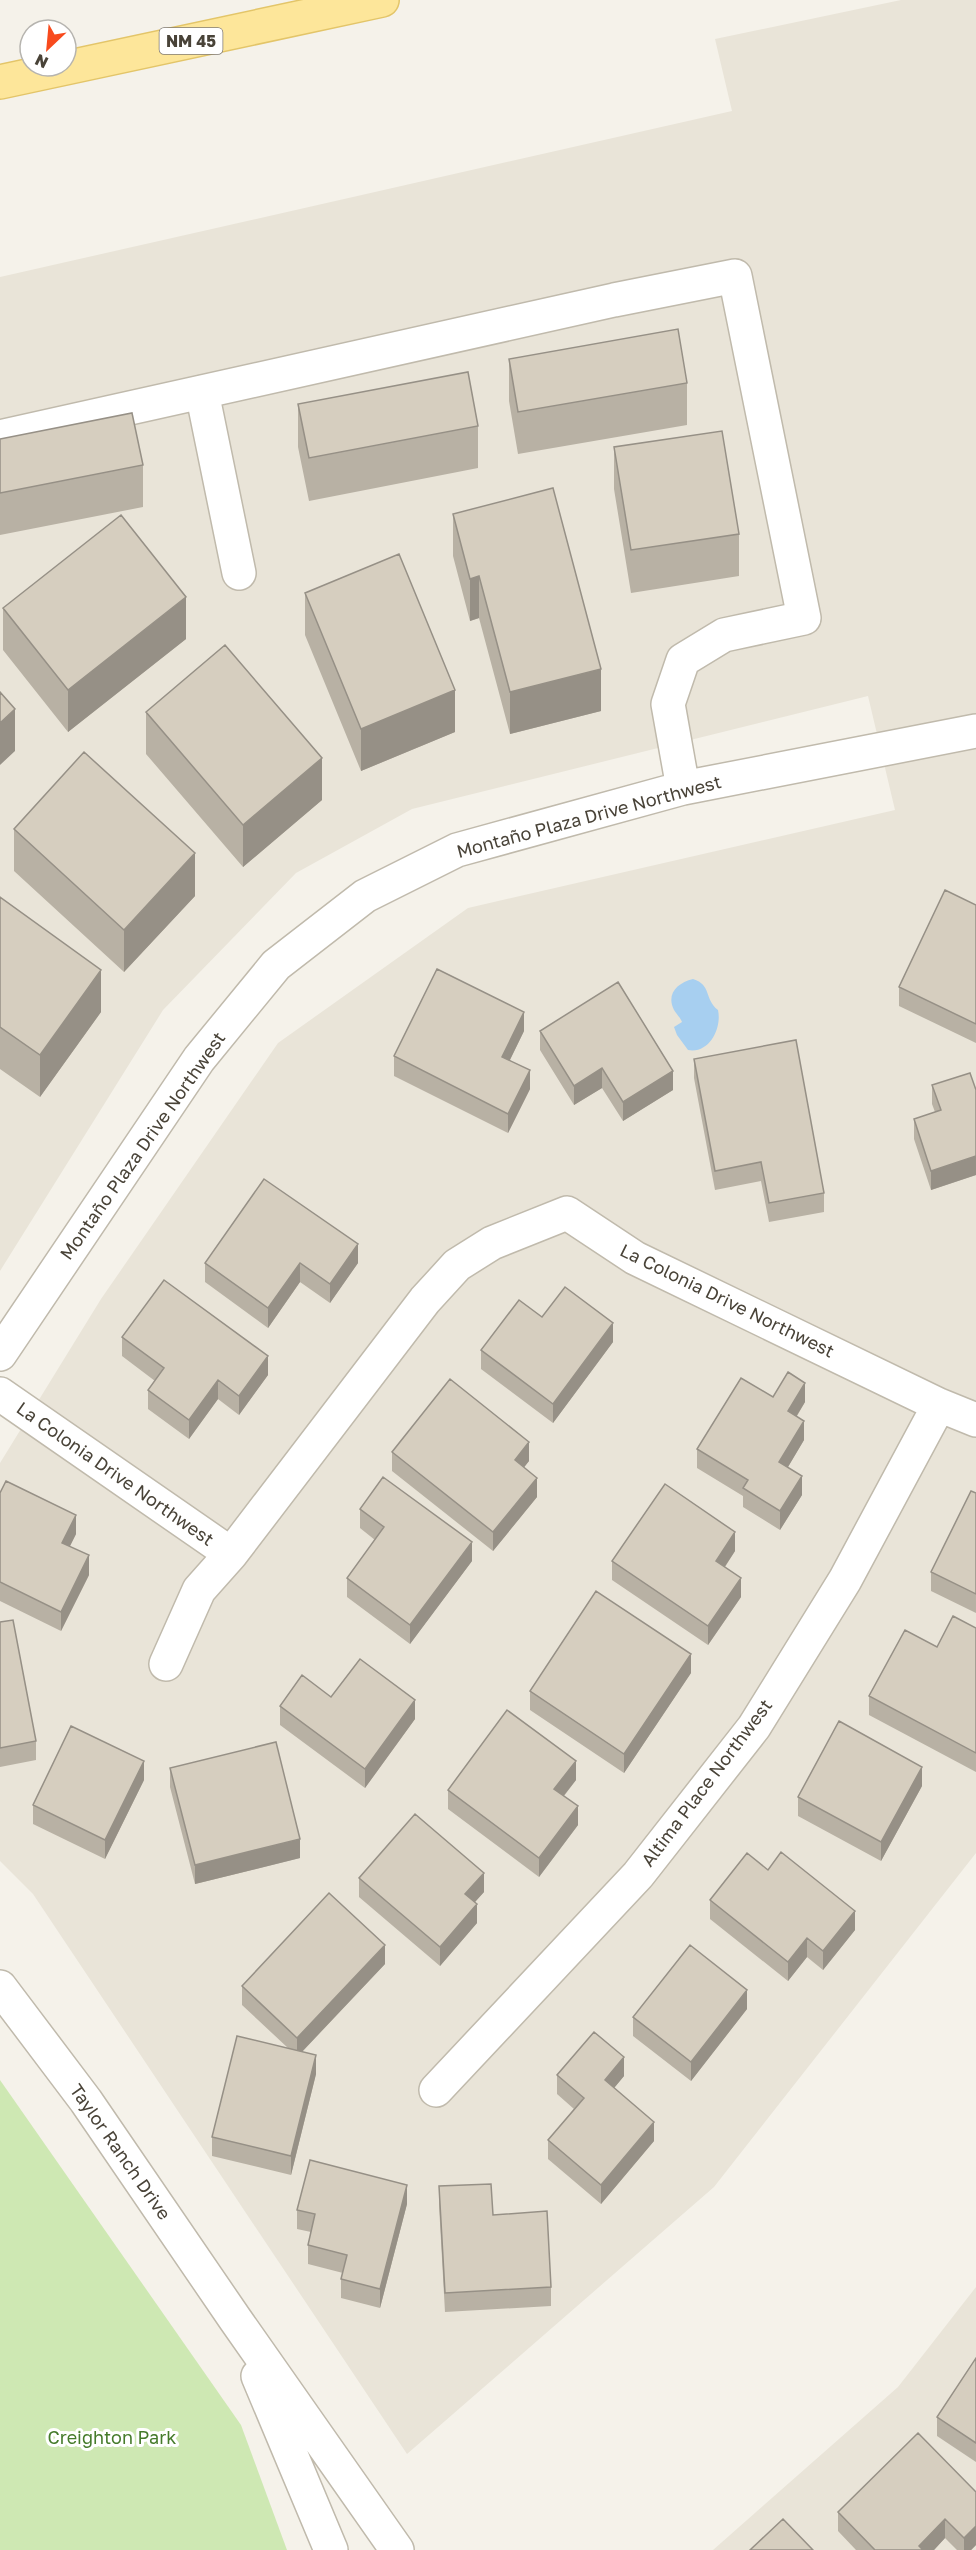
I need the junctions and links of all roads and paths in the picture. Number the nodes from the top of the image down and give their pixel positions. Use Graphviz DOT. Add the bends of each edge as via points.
graph roads {
  1 [pos="382,0"];
  2 [pos="0,82"];
  3 [pos="202,392"];
  4 [pos="0,437"];
  5 [pos="239,573"];
  6 [pos="976,730"];
  7 [pos="683,788"];
  8 [pos="0,1354"];
  9 [pos="0,1394"];
  10 [pos="939,1404"];
  11 [pos="976,1420"];
  12 [pos="231,1554"];
  13 [pos="166,1664"];
  14 [pos="0,1987"];
  15 [pos="436,2090"];
  16 [pos="234,2319"];
  17 [pos="331,2550"];
  18 [pos="397,2550"];
  1 -- 2 [label="main road, NM 45"];
  3 -- 4 [label="street"];
  3 -- 5 [label="street"];
  3 -- 7 [label="street" via="735,276 804,618 724,635 683,660 668,704"];
  6 -- 7 [label="street, Montaño Plaza Drive Northwest"];
  7 -- 8 [label="street, Montaño Plaza Drive Northwest" via="457,850 365,896 276,966 199,1059"];
  9 -- 12 [label="street, La Colonia Drive Northwest"];
  10 -- 11 [label="street, La Colonia Drive Northwest"];
  10 -- 12 [label="street, La Colonia Drive Northwest" via="635,1258 567,1213 492,1243 457,1265 425,1300"];
  10 -- 15 [label="street, Altima Place Northwest" via="845,1580 754,1727 638,1875"];
  12 -- 13 [label="street, La Colonia Drive Northwest" via="199,1590"];
  14 -- 16 [label="street, Taylor Ranch Drive" via="86,2101"];
  16 -- 17 [label="street"];
  16 -- 18 [label="street"];
}
